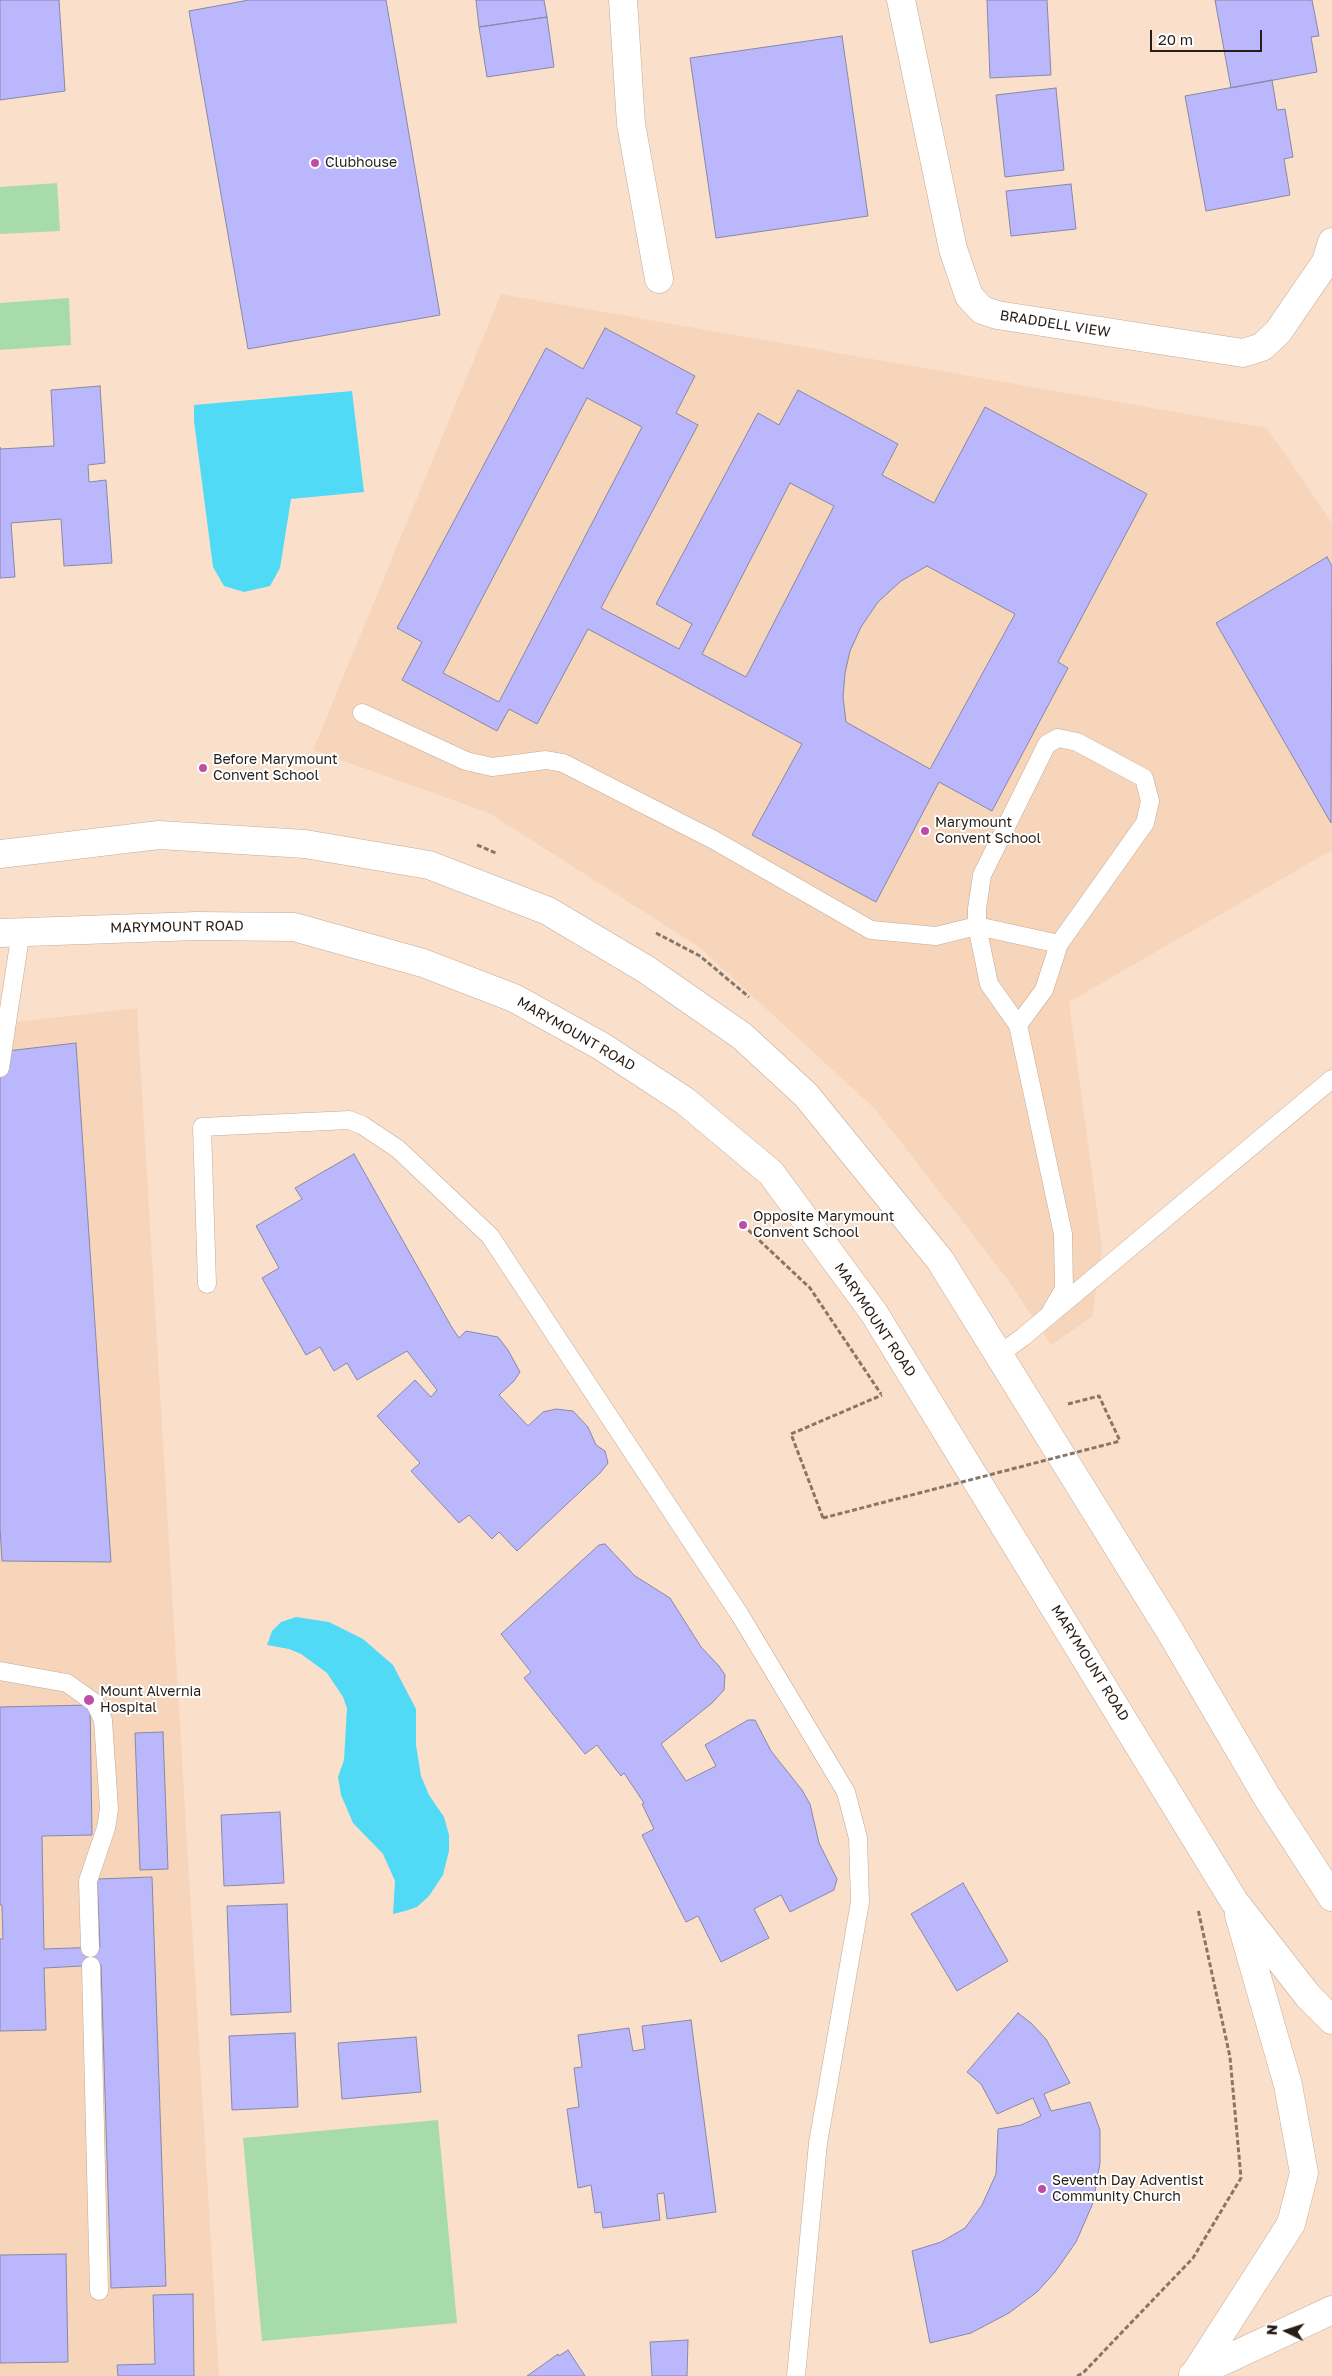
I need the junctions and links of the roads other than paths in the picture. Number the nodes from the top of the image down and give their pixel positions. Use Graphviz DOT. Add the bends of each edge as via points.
graph roads {
  1 [pos="623,0"];
  2 [pos="901,0"];
  3 [pos="1332,242"];
  4 [pos="659,279"];
  5 [pos="362,713"];
  6 [pos="0,854"];
  7 [pos="977,926"];
  8 [pos="11,932"];
  9 [pos="1059,944"];
  10 [pos="1018,1025"];
  11 [pos="0,1068"];
  12 [pos="1332,1079"];
  13 [pos="207,1284"];
  14 [pos="1049,1315"];
  15 [pos="1000,1354"];
  16 [pos="0,1671"];
  17 [pos="1332,1897"];
  18 [pos="1234,1901"];
  19 [pos="90,1948"];
  20 [pos="91,1966"];
  21 [pos="1332,2020"];
  22 [pos="99,2291"];
  23 [pos="1332,2310"];
  24 [pos="796,2376"];
  25 [pos="1193,2376"];
  1 -- 4 [label="main road" via="631,124"];
  2 -- 3 [label="main road, BRADDELL VIEW" via="952,249 969,296 982,310 1243,353 1262,347 1278,332 1326,262"];
  5 -- 7 [label="lane" via="466,761 492,766 546,760 563,763 714,840 871,930 936,936"];
  6 -- 15 [label="main road" via="158,835 305,844 429,865 548,911 647,970 742,1036 799,1088 940,1260"];
  7 -- 9 [label="lane"];
  7 -- 9 [label="lane" via="982,875 1047,744 1058,738 1077,742 1144,778 1150,801 1145,824"];
  7 -- 10 [label="lane" via="989,984"];
  8 -- 11 [label="lane"];
  8 -- 18 [label="main road, MARYMOUNT ROAD" via="197,926 294,927 422,963 514,998 601,1046 685,1100 771,1173 874,1313"];
  9 -- 10 [label="lane" via="1044,990"];
  10 -- 14 [label="lane" via="1063,1234 1064,1289"];
  12 -- 14 [label="lane"];
  13 -- 24 [label="lane" via="202,1128 349,1120 398,1149 490,1236 740,1615 846,1792 858,1838 860,1902 818,2142"];
  14 -- 15 [label="lane"];
  15 -- 17 [label="main road" via="1170,1631 1266,1797"];
  16 -- 19 [label="lane" via="67,1683 95,1703 103,1720 109,1809 88,1881"];
  18 -- 21 [label="main road, MARYMOUNT ROAD" via="1308,1996"];
  18 -- 25 [label="main road" via="1288,2085 1304,2173 1291,2224"];
  20 -- 22 [label="lane"];
  23 -- 25 [label="main road"];
}
